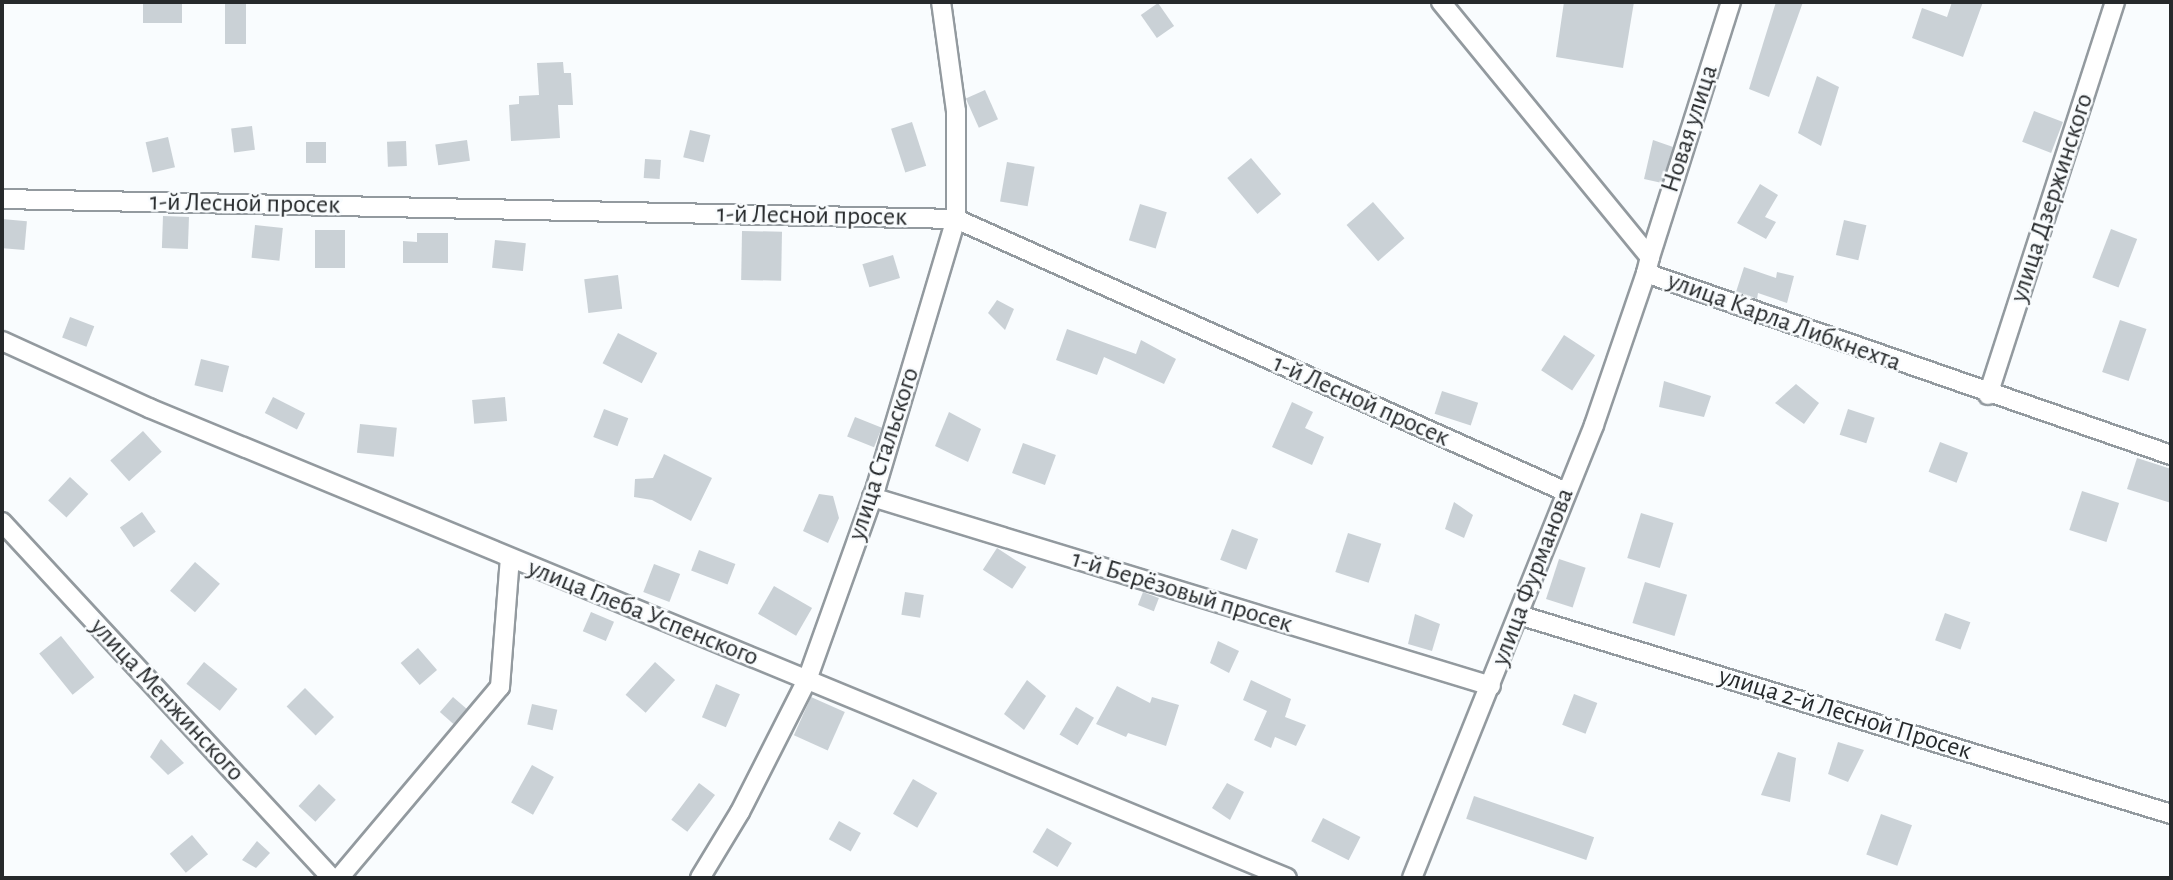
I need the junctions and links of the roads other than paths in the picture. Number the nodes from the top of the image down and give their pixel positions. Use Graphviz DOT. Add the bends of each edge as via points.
graph roads {
  1 [pos="941,2"];
  2 [pos="1441,2"];
  3 [pos="1731,2"];
  4 [pos="2115,2"];
  5 [pos="2,199"];
  6 [pos="956,219"];
  7 [pos="1648,265"];
  8 [pos="2,341"];
  9 [pos="1988,395"];
  10 [pos="2171,455"];
  11 [pos="1564,491"];
  12 [pos="872,497"];
  13 [pos="2,522"];
  14 [pos="510,558"];
  15 [pos="1519,615"];
  16 [pos="807,680"];
  17 [pos="1491,686"];
  18 [pos="2171,814"];
  19 [pos="332,878"];
  20 [pos="340,878"];
  21 [pos="700,878"];
  22 [pos="1287,878"];
  23 [pos="1412,878"];
  1 -- 6 [label="street, улица Стальского" via="956,111"];
  2 -- 7 [label="street, улица Карла Либкнехта"];
  3 -- 7 [label="street, Новая улица"];
  4 -- 9 [label="street, улица Дзержинского"];
  5 -- 6 [label="street, 1-й Лесной просек"];
  6 -- 11 [label="street, 1-й Лесной просек"];
  6 -- 12 [label="street, улица Стальского"];
  7 -- 9 [label="street, улица Карла Либкнехта"];
  7 -- 11 [label="street, улица Фурманова" via="1594,425"];
  8 -- 14 [label="street, улица Глеба Успенского" via="149,408"];
  9 -- 10 [label="street, улица Карла Либкнехта"];
  11 -- 15 [label="street, улица Фурманова"];
  12 -- 16 [label="street, улица Стальского"];
  12 -- 17 [label="street, 1-й Берёзовый просек"];
  13 -- 19 [label="street, улица Менжинского"];
  14 -- 16 [label="street, улица Глеба Успенского"];
  14 -- 20 [label="street" via="500,687"];
  15 -- 17 [label="street, улица Фурманова"];
  15 -- 18 [label="street, улица 2-й Лесной Просек"];
  16 -- 21 [label="street, улица Стальского" via="740,812"];
  16 -- 22 [label="street, улица Глеба Успенского"];
  17 -- 23 [label="street, улица Фурманова"];
}
